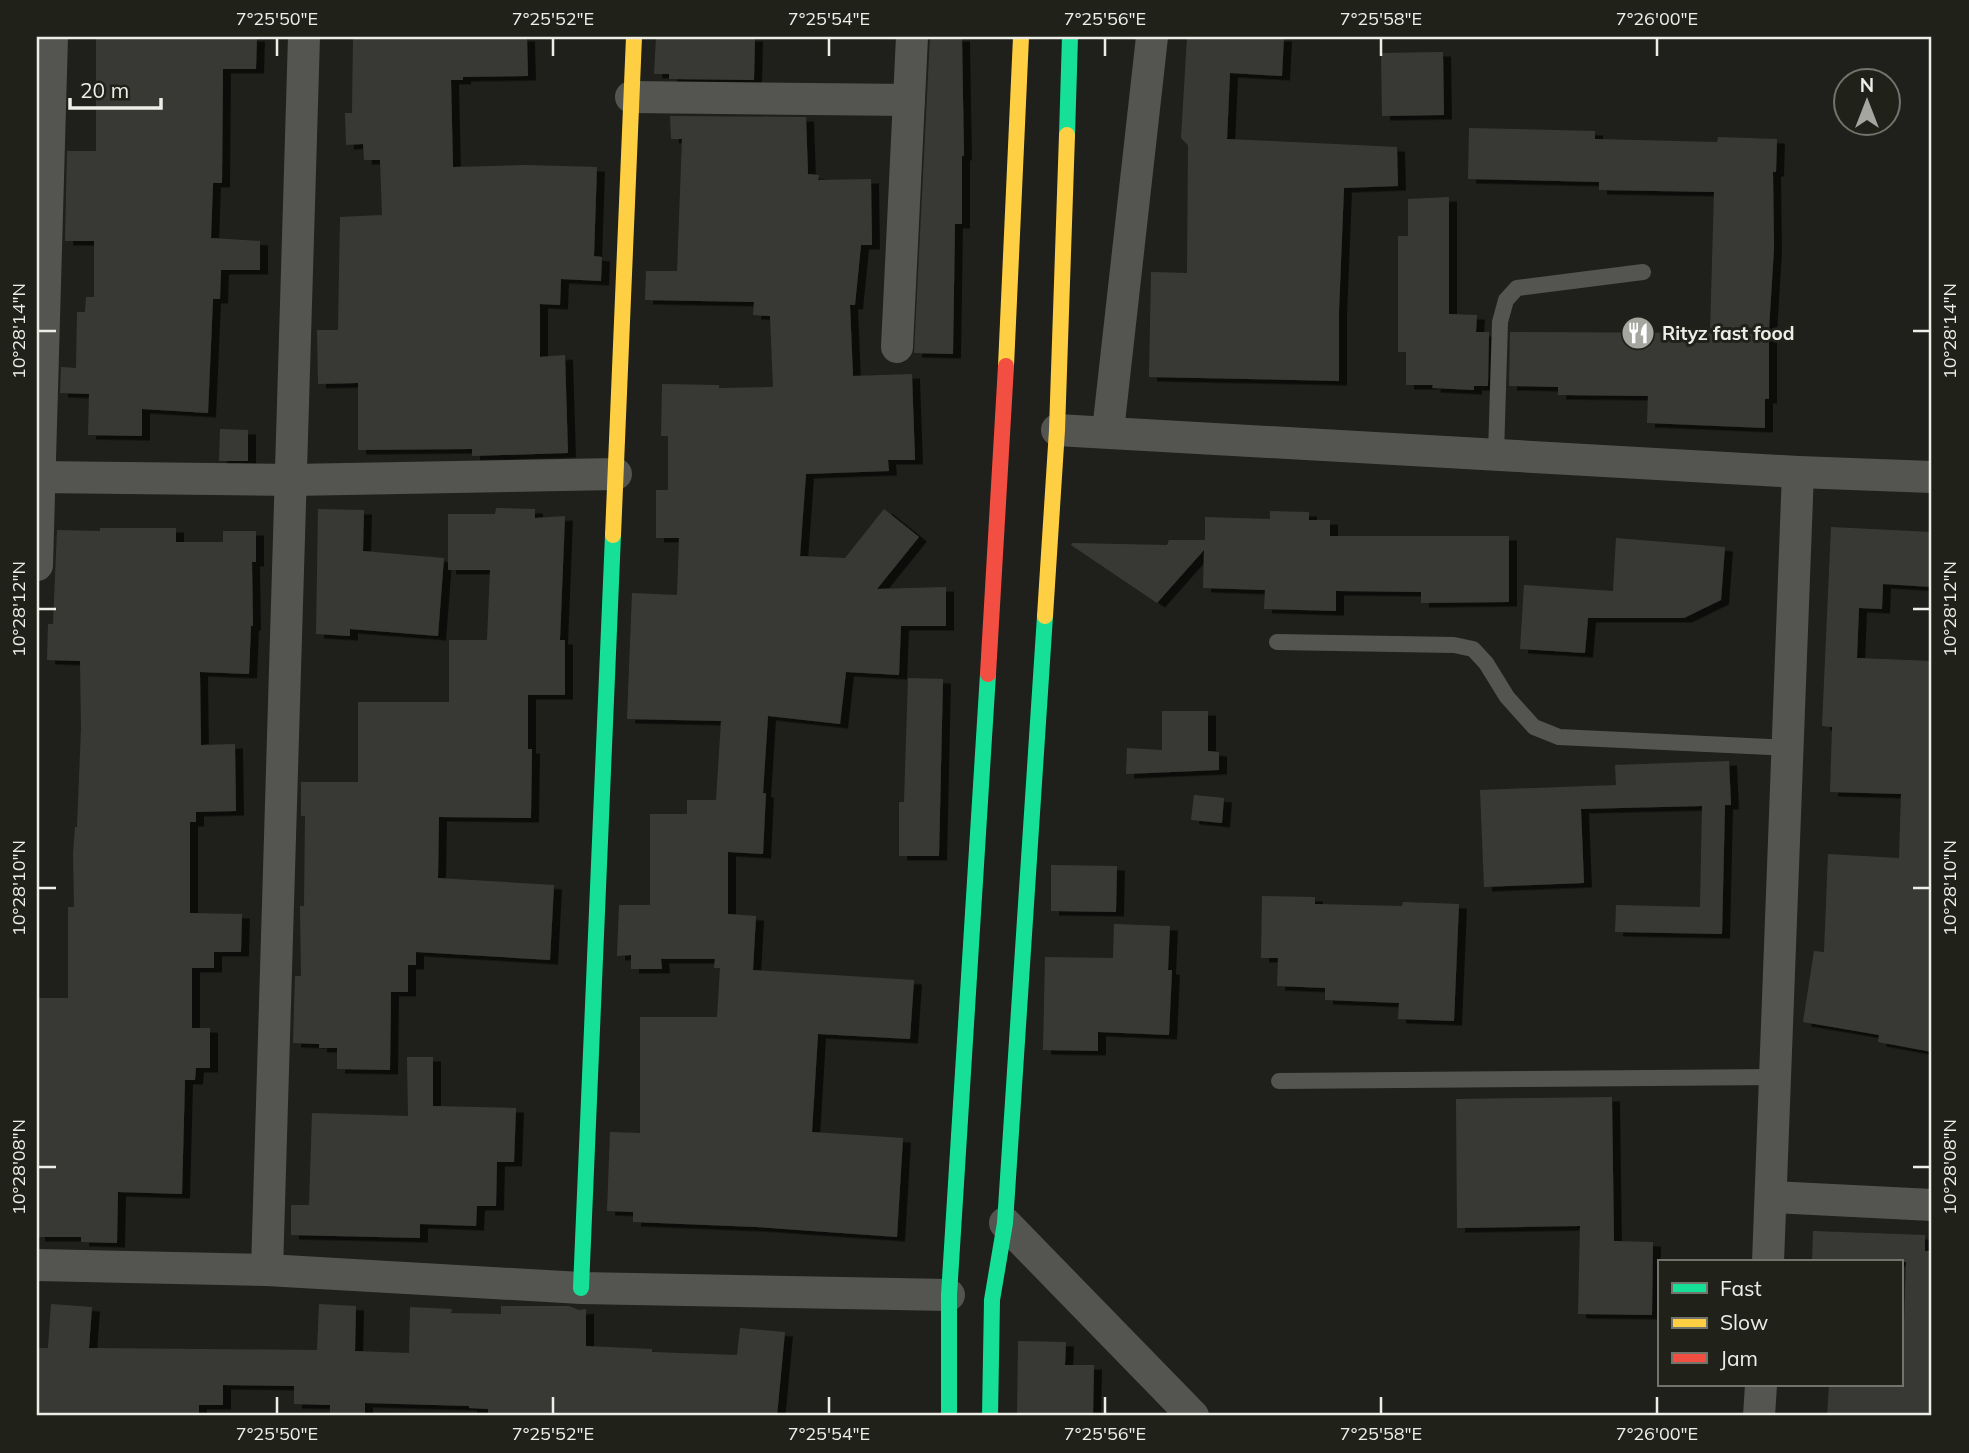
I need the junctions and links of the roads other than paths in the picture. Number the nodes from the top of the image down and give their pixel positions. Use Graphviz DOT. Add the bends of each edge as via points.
graph roads {
  1 [pos="52,37"];
  2 [pos="304,37"];
  3 [pos="634,37"];
  4 [pos="912,37"];
  5 [pos="1021,37"];
  6 [pos="1070,37"];
  7 [pos="1152,37"];
  8 [pos="631,97"];
  9 [pos="909,100"];
  10 [pos="42,252"];
  11 [pos="1643,272"];
  12 [pos="897,346"];
  13 [pos="1057,430"];
  14 [pos="1108,431"];
  15 [pos="1496,454"];
  16 [pos="1798,472"];
  17 [pos="616,474"];
  18 [pos="39,477"];
  19 [pos="1932,477"];
  20 [pos="292,480"];
  21 [pos="37,565"];
  22 [pos="1278,642"];
  23 [pos="1788,748"];
  24 [pos="1776,1077"];
  25 [pos="1279,1081"];
  26 [pos="1772,1197"];
  27 [pos="1932,1205"];
  28 [pos="1005,1223"];
  29 [pos="1768,1260"];
  30 [pos="40,1268"];
  31 [pos="267,1270"];
  32 [pos="581,1288"];
  33 [pos="949,1296"];
  34 [pos="1761,1386"];
  35 [pos="949,1416"];
  36 [pos="990,1416"];
  37 [pos="1193,1416"];
  38 [pos="1759,1416"];
  1 -- 10 [label="street"];
  2 -- 20 [label="street"];
  3 -- 8 [label="street"];
  4 -- 9 [label="street"];
  5 -- 33 [label="street" via="993,695"];
  6 -- 13 [label="street"];
  7 -- 14 [label="street"];
  8 -- 9 [label="street"];
  8 -- 17 [label="street"];
  9 -- 12 [label="street"];
  10 -- 18 [label="street"];
  11 -- 15 [label="lane" via="1517,288 1506,300 1500,323"];
  13 -- 14 [label="street"];
  13 -- 28 [label="street" via="1033,695"];
  14 -- 15 [label="street"];
  15 -- 16 [label="street"];
  16 -- 19 [label="street"];
  16 -- 23 [label="street"];
  17 -- 20 [label="street"];
  17 -- 32 [label="street"];
  18 -- 20 [label="street"];
  18 -- 21 [label="street"];
  20 -- 31 [label="street"];
  22 -- 23 [label="lane" via="1473,649 1534,727 1559,737"];
  23 -- 24 [label="street"];
  24 -- 25 [label="lane"];
  24 -- 26 [label="street"];
  26 -- 27 [label="street"];
  26 -- 29 [label="street"];
  28 -- 36 [label="street" via="992,1300"];
  28 -- 37 [label="street"];
  30 -- 31 [label="street"];
  31 -- 32 [label="street"];
  32 -- 33 [label="street"];
  33 -- 35 [label="street"];
  34 -- 38 [label="street"];
}
